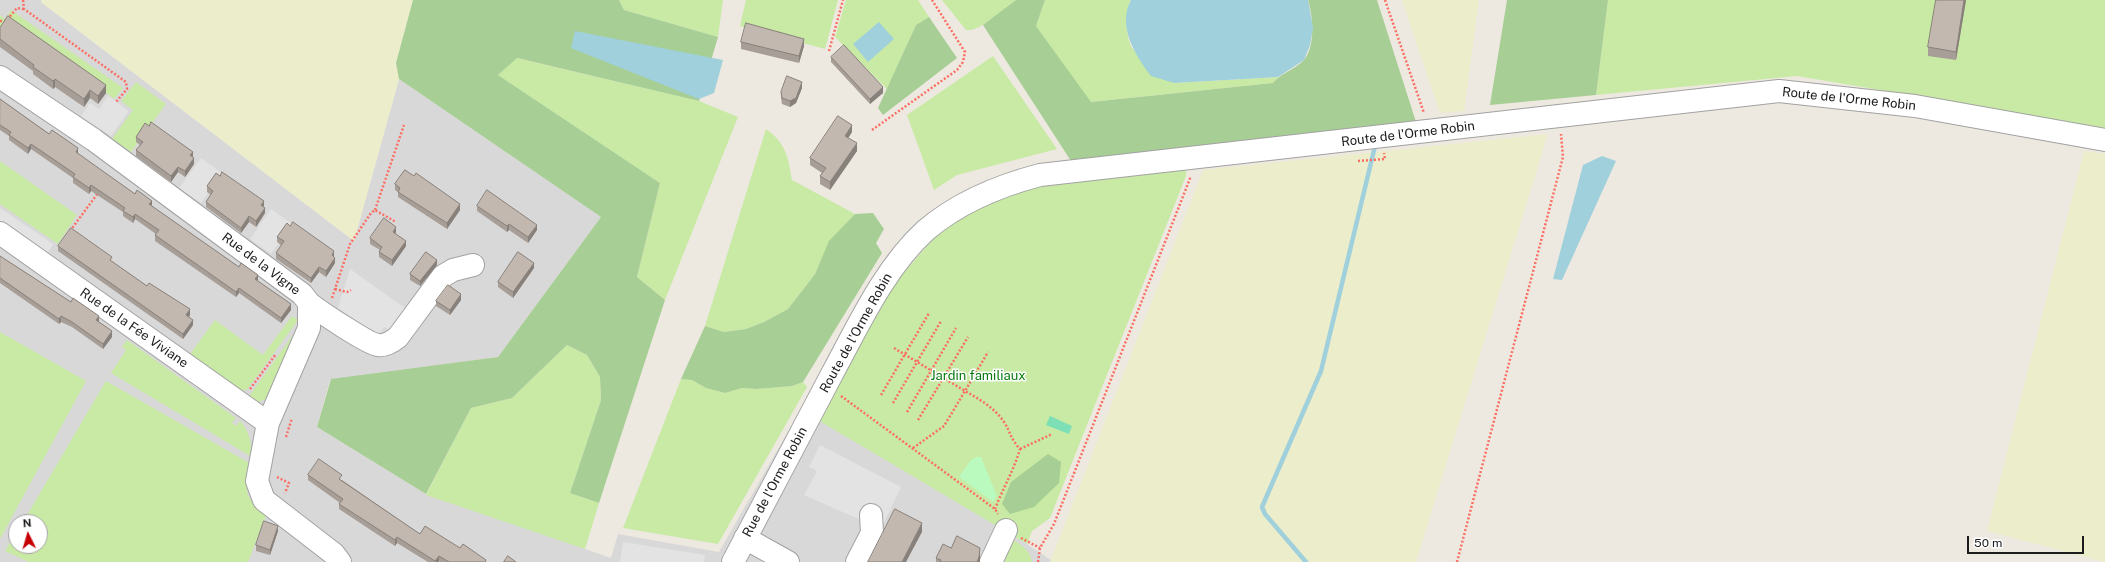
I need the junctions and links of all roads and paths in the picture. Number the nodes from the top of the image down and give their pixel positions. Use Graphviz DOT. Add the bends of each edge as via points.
graph roads {
  1 [pos="23,0"];
  2 [pos="843,0"];
  3 [pos="932,0"];
  4 [pos="1385,0"];
  5 [pos="24,9"];
  6 [pos="0,21"];
  7 [pos="829,51"];
  8 [pos="0,77"];
  9 [pos="116,102"];
  10 [pos="1560,116"];
  11 [pos="404,124"];
  12 [pos="872,130"];
  13 [pos="1429,131"];
  14 [pos="2105,140"];
  15 [pos="1384,152"];
  16 [pos="1358,161"];
  17 [pos="1194,170"];
  18 [pos="98,192"];
  19 [pos="375,210"];
  20 [pos="396,222"];
  21 [pos="0,233"];
  22 [pos="68,235"];
  23 [pos="473,265"];
  24 [pos="335,289"];
  25 [pos="351,290"];
  26 [pos="309,303"];
  27 [pos="929,313"];
  28 [pos="327,316"];
  29 [pos="941,320"];
  30 [pos="956,328"];
  31 [pos="968,337"];
  32 [pos="894,348"];
  33 [pos="280,349"];
  34 [pos="988,352"];
  35 [pos="904,354"];
  36 [pos="917,362"];
  37 [pos="931,370"];
  38 [pos="943,378"];
  39 [pos="965,391"];
  40 [pos="822,394"];
  41 [pos="881,395"];
  42 [pos="240,402"];
  43 [pos="893,403"];
  44 [pos="294,412"];
  45 [pos="907,412"];
  46 [pos="918,420"];
  47 [pos="268,423"];
  48 [pos="1052,434"];
  49 [pos="284,441"];
  50 [pos="913,448"];
  51 [pos="1020,448"];
  52 [pos="274,475"];
  53 [pos="995,509"];
  54 [pos="278,511"];
  55 [pos="871,516"];
  56 [pos="1006,530"];
  57 [pos="745,538"];
  58 [pos="1040,548"];
  59 [pos="340,562"];
  60 [pos="733,562"];
  61 [pos="788,562"];
  62 [pos="857,562"];
  63 [pos="991,562"];
  64 [pos="1038,562"];
  65 [pos="1457,562"];
  1 -- 5 [label="path"];
  2 -- 7 [label="path"];
  3 -- 12 [label="path" via="965,52 963,62 958,70"];
  4 -- 13 [label="path"];
  5 -- 6 [label="path" via="17,8 6,21"];
  5 -- 9 [label="path" via="126,82 127,88"];
  8 -- 26 [label="street, Rue de la Vigne" via="122,160 302,294"];
  10 -- 13 [label="street, Route de l'Orme Robin"];
  10 -- 14 [label="street, Route de l'Orme Robin" via="1779,91 1915,106"];
  10 -- 65 [label="path" via="1563,157"];
  11 -- 19 [label="path"];
  13 -- 40 [label="street, Route de l'Orme Robin" via="1040,176 1008,183 965,202 926,231 894,267 867,309"];
  15 -- 16 [label="path" via="1385,159"];
  17 -- 58 [label="path" via="1054,524"];
  18 -- 22 [label="path"];
  19 -- 20 [label="path"];
  19 -- 24 [label="path" via="350,244"];
  21 -- 42 [label="street, Rue de la Fée Viviane"];
  23 -- 28 [label="street" via="453,270 443,276 398,337 390,343 378,345 366,341"];
  24 -- 25 [label="path" via="347,292"];
  24 -- 28 [label="path"];
  26 -- 28 [label="street"];
  26 -- 47 [label="street, Rue de la Vigne" via="309,328"];
  27 -- 35 [label="path"];
  29 -- 36 [label="path"];
  30 -- 37 [label="path"];
  31 -- 38 [label="path"];
  32 -- 35 [label="path"];
  33 -- 42 [label="path"];
  34 -- 39 [label="path"];
  35 -- 36 [label="path"];
  35 -- 41 [label="path"];
  36 -- 37 [label="path"];
  36 -- 43 [label="path"];
  37 -- 38 [label="path"];
  37 -- 45 [label="path"];
  38 -- 39 [label="path"];
  38 -- 46 [label="path"];
  39 -- 50 [label="path" via="944,426"];
  39 -- 51 [label="path" via="988,405 1004,422 1011,439"];
  40 -- 50 [label="path"];
  40 -- 57 [label="street, Rue de l'Orme Robin"];
  42 -- 47 [label="street, Rue de la Fée Viviane"];
  44 -- 49 [label="path"];
  47 -- 54 [label="street, Rue de la Vigne" via="257,481 264,500"];
  48 -- 51 [label="path"];
  50 -- 53 [label="path"];
  51 -- 53 [label="path" via="1013,472"];
  52 -- 54 [label="path" via="289,483"];
  53 -- 56 [label="path"];
  54 -- 59 [label="street, Rue de la Vigne" via="334,554"];
  55 -- 62 [label="street" via="872,533"];
  56 -- 58 [label="path"];
  56 -- 63 [label="street"];
  57 -- 60 [label="street, Rue de l'Orme Robin"];
  57 -- 61 [label="street"];
  58 -- 64 [label="path"];
}
